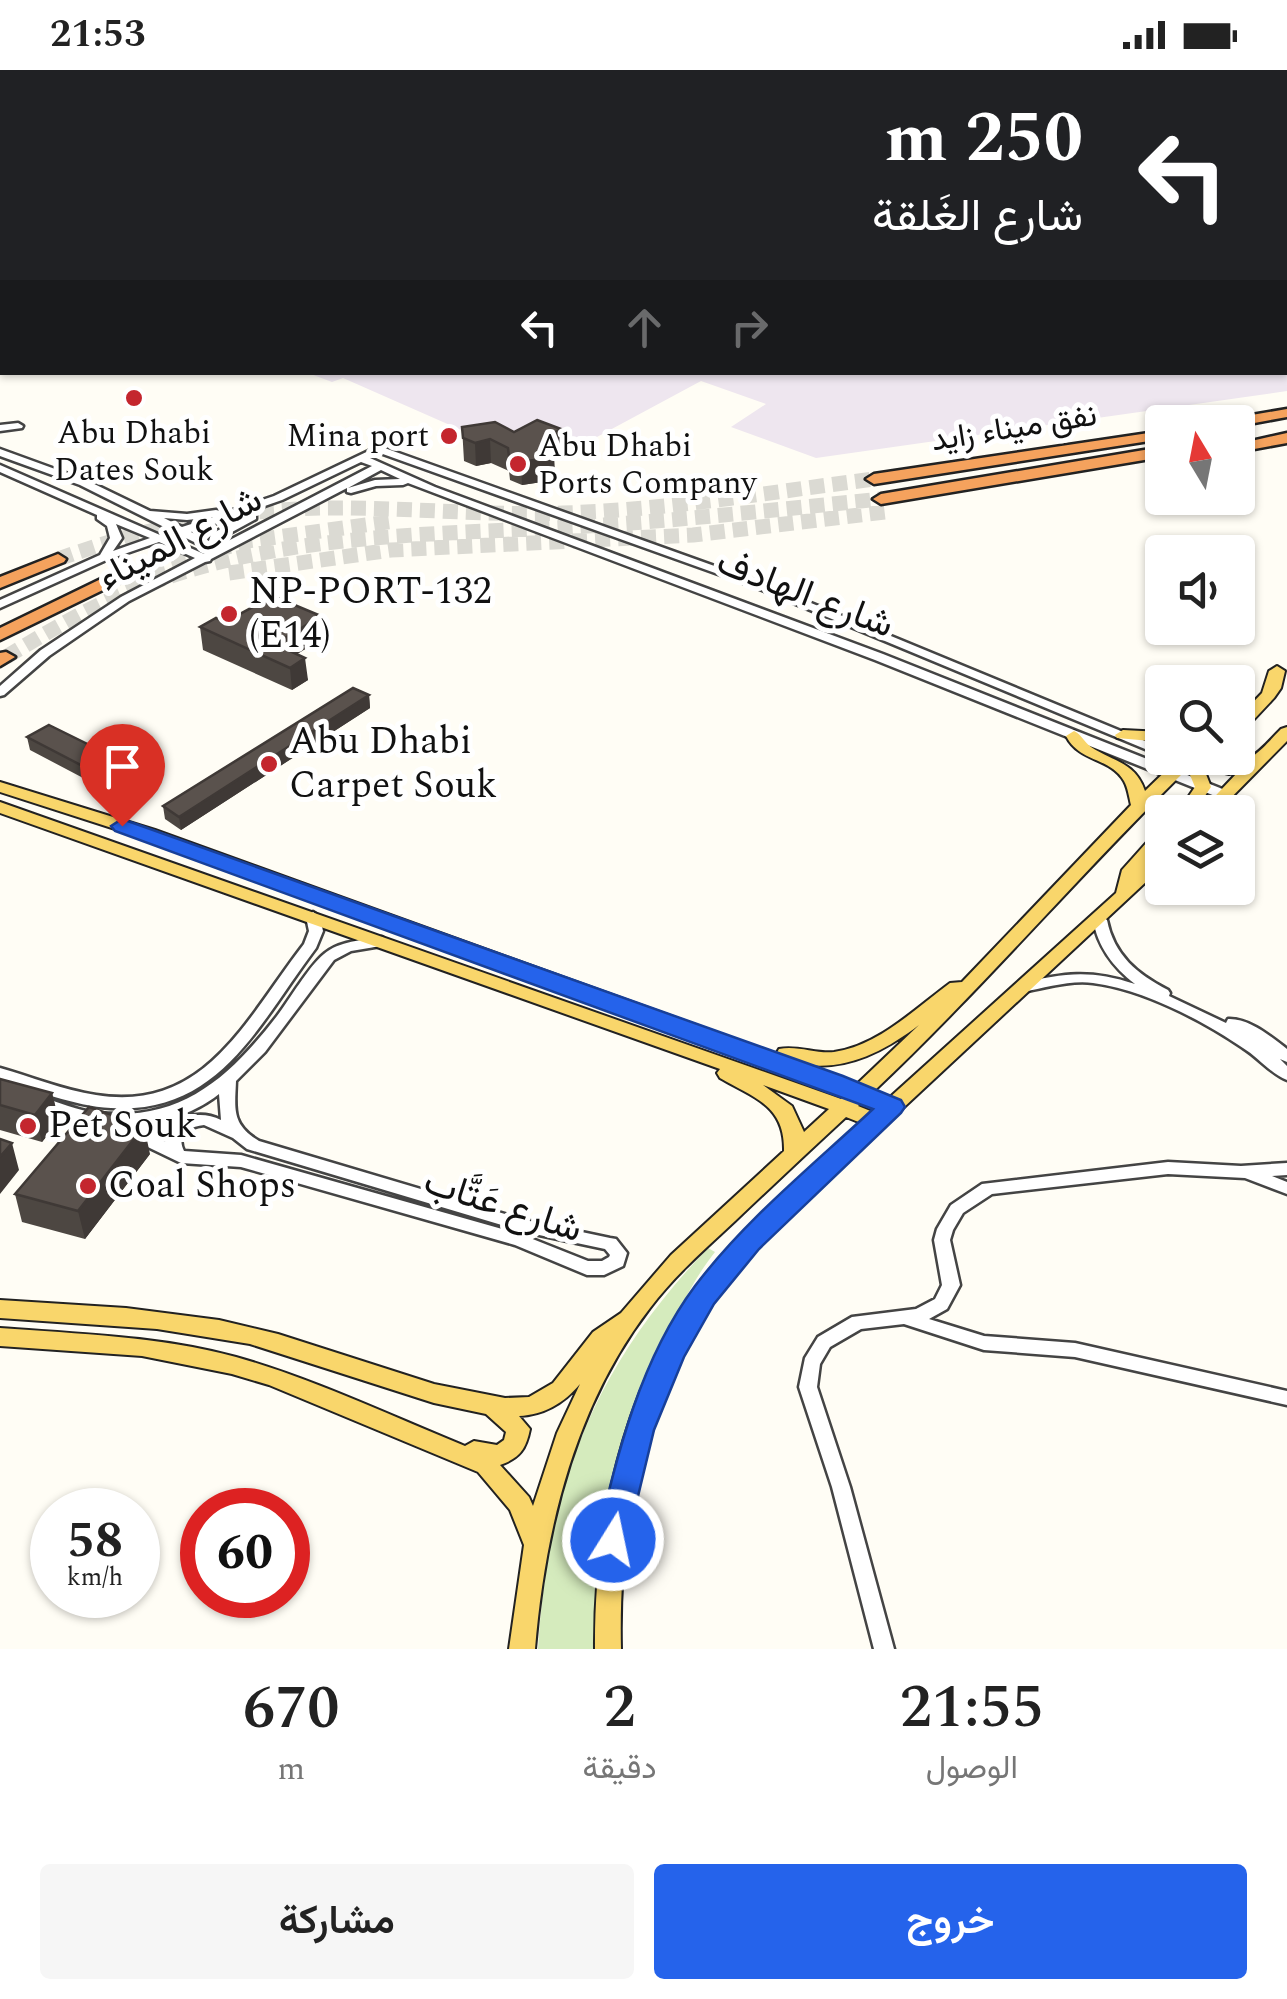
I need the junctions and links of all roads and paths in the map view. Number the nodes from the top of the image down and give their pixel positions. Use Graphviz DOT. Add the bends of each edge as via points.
graph roads {
  1 [pos="1287,413"];
  2 [pos="1255,418"];
  3 [pos="18,426"];
  4 [pos="0,428"];
  5 [pos="1287,435"];
  6 [pos="1145,438"];
  7 [pos="1255,438"];
  8 [pos="1255,443"];
  9 [pos="379,449"];
  10 [pos="0,452"];
  11 [pos="1145,455"];
  12 [pos="399,456"];
  13 [pos="362,458"];
  14 [pos="1145,465"];
  15 [pos="0,468"];
  16 [pos="378,468"];
  17 [pos="874,479"];
  18 [pos="316,480"];
  19 [pos="431,489"];
  20 [pos="294,490"];
  21 [pos="316,500"];
  22 [pos="85,504"];
  23 [pos="140,512"];
  24 [pos="180,532"];
  25 [pos="161,538"];
  26 [pos="235,544"];
  27 [pos="221,551"];
  28 [pos="58,559"];
  29 [pos="100,559"];
  30 [pos="206,559"];
  31 [pos="712,568"];
  32 [pos="0,580"];
  33 [pos="105,582"];
  34 [pos="689,585"];
  35 [pos="0,604"];
  36 [pos="0,635"];
  37 [pos="1282,667"];
  38 [pos="0,692"];
  39 [pos="1255,693"];
  40 [pos="1255,710"];
  41 [pos="1287,732"];
  42 [pos="1074,736"];
  43 [pos="1123,736"];
  44 [pos="1145,737"];
  45 [pos="1145,745"];
  46 [pos="1145,754"];
  47 [pos="1256,763"];
  48 [pos="1168,775"];
  49 [pos="1198,775"];
  50 [pos="0,777"];
  51 [pos="1203,787"];
  52 [pos="0,788"];
  53 [pos="28,793"];
  54 [pos="1198,795"];
  55 [pos="1225,795"];
  56 [pos="1138,804"];
  57 [pos="0,807"];
  58 [pos="1145,855"];
  59 [pos="1145,875"];
  60 [pos="1124,897"];
  61 [pos="313,917"];
  62 [pos="1100,920"];
  63 [pos="382,942"];
  64 [pos="998,958"];
  65 [pos="1023,987"];
  66 [pos="601,998"];
  67 [pos="1287,1057"];
  68 [pos="706,1058"];
  69 [pos="0,1073"];
  70 [pos="1287,1075"];
  71 [pos="229,1083"];
  72 [pos="0,1090"];
  73 [pos="852,1099"];
  74 [pos="884,1114"];
  75 [pos="95,1118"];
  76 [pos="235,1134"];
  77 [pos="794,1152"];
  78 [pos="182,1157"];
  79 [pos="1287,1170"];
  80 [pos="1241,1172"];
  81 [pos="1287,1186"];
  82 [pos="3,1314"];
  83 [pos="905,1318"];
  84 [pos="630,1319"];
  85 [pos="0,1337"];
  86 [pos="1287,1398"];
  87 [pos="493,1406"];
  88 [pos="430,1441"];
  89 [pos="534,1541"];
  90 [pos="522,1649"];
  91 [pos="608,1649"];
  92 [pos="884,1649"];
  1 -- 2 [label="highway"];
  3 -- 4 [label="street"];
  5 -- 7 [label="highway"];
  5 -- 8 [label="highway"];
  6 -- 17 [label="highway, نفق ميناء زايد"];
  9 -- 12 [label="street, شارع الهادف"];
  9 -- 13 [label="street, شارع الميناء"];
  10 -- 23 [label="street" via="63,473"];
  11 -- 14 [label="highway, نفق ميناء زايد" via="883,505"];
  12 -- 16 [label="street, شارع الميناء"];
  12 -- 31 [label="street, شارع الهادف"];
  13 -- 16 [label="street, شارع الهادف"];
  13 -- 18 [label="street, شارع الميناء"];
  15 -- 22 [label="street"];
  16 -- 19 [label="street, شارع الهادف"];
  16 -- 21 [label="street, شارع الميناء"];
  18 -- 20 [label="street, شارع الميناء"];
  18 -- 23 [label="street" via="205,515"];
  19 -- 21 [label="street" via="383,482"];
  19 -- 34 [label="street, شارع الهادف"];
  20 -- 24 [label="street, شارع الميناء"];
  20 -- 26 [label="street" via="213,538"];
  21 -- 26 [label="street, شارع الميناء"];
  22 -- 25 [label="street"];
  22 -- 29 [label="street" via="116,535"];
  23 -- 24 [label="street"];
  24 -- 25 [label="street, شارع الميناء"];
  24 -- 27 [label="street"];
  25 -- 29 [label="street, شارع الميناء"];
  25 -- 30 [label="street"];
  26 -- 27 [label="street, شارع الميناء"];
  27 -- 30 [label="street, شارع الميناء"];
  28 -- 32 [label="highway"];
  29 -- 35 [label="street, شارع الميناء"];
  30 -- 38 [label="street, شارع الميناء" via="89,622"];
  31 -- 34 [label="street"];
  31 -- 43 [label="street, شارع الهادف"];
  33 -- 36 [label="highway"];
  34 -- 42 [label="street, شارع الهادف"];
  37 -- 39 [label="main road"];
  37 -- 40 [label="main road"];
  41 -- 47 [label="main road"];
  42 -- 46 [label="street, شارع الهادف"];
  42 -- 56 [label="main road" via="1079,746 1130,774"];
  43 -- 44 [label="main road"];
  43 -- 45 [label="street, شارع الهادف"];
  47 -- 55 [label="main road"];
  48 -- 56 [label="main road"];
  49 -- 51 [label="main road"];
  50 -- 53 [label="main road"];
  51 -- 54 [label="main road"];
  51 -- 55 [label="street"];
  52 -- 53 [label="main road"];
  53 -- 66 [label="main road"];
  56 -- 64 [label="main road"];
  57 -- 61 [label="main road"];
  58 -- 60 [label="main road" via="1131,870"];
  59 -- 60 [label="main road"];
  60 -- 62 [label="main road"];
  61 -- 63 [label="main road"];
  61 -- 69 [label="street" via="311,945 210,1075 188,1091 110,1103"];
  62 -- 65 [label="main road"];
  62 -- 67 [label="street" via="1109,949 1134,977 1246,1028"];
  63 -- 68 [label="main road"];
  63 -- 71 [label="street, شارع عَتَّاب" via="329,957"];
  64 -- 66 [label="main road" via="883,1044 834,1060 804,1059"];
  64 -- 73 [label="main road"];
  65 -- 70 [label="street" via="1073,978 1114,983 1237,1034"];
  65 -- 74 [label="main road"];
  66 -- 73 [label="main road"];
  68 -- 73 [label="main road"];
  68 -- 77 [label="main road" via="784,1110 794,1126"];
  71 -- 75 [label="street, شارع عَتَّاب" via="174,1112"];
  71 -- 76 [label="street" via="226,1108"];
  72 -- 75 [label="street, شارع عَتَّاب"];
  73 -- 74 [label="main road"];
  73 -- 77 [label="main road"];
  74 -- 91 [label="main road" via="724,1269 670,1355 623,1486 607,1594"];
  75 -- 78 [label="street, شارع عَتَّاب"];
  76 -- 78 [label="street" via="206,1118 185,1123 172,1136 174,1152"];
  76 -- 78 [label="street, شارع عَتَّاب" via="264,1149 526,1226 610,1244 619,1258 609,1267 587,1268 520,1240 241,1161"];
  77 -- 84 [label="main road" via="666,1274"];
  79 -- 80 [label="street"];
  79 -- 81 [label="street"];
  80 -- 81 [label="street"];
  80 -- 83 [label="street" via="1168,1168 988,1188 957,1209 945,1229 948,1295 931,1312"];
  82 -- 87 [label="main road" via="105,1313 206,1326"];
  83 -- 86 [label="street" via="984,1342 1099,1354"];
  83 -- 92 [label="street" via="846,1328 816,1352 808,1374"];
  84 -- 87 [label="main road" via="597,1338 571,1382 556,1394 528,1406"];
  84 -- 89 [label="main road" via="582,1400"];
  85 -- 88 [label="main road" via="142,1347 232,1365"];
  87 -- 88 [label="main road" via="518,1429 509,1451 491,1456"];
  88 -- 89 [label="main road" via="492,1469 520,1504"];
  89 -- 90 [label="main road"];
}
